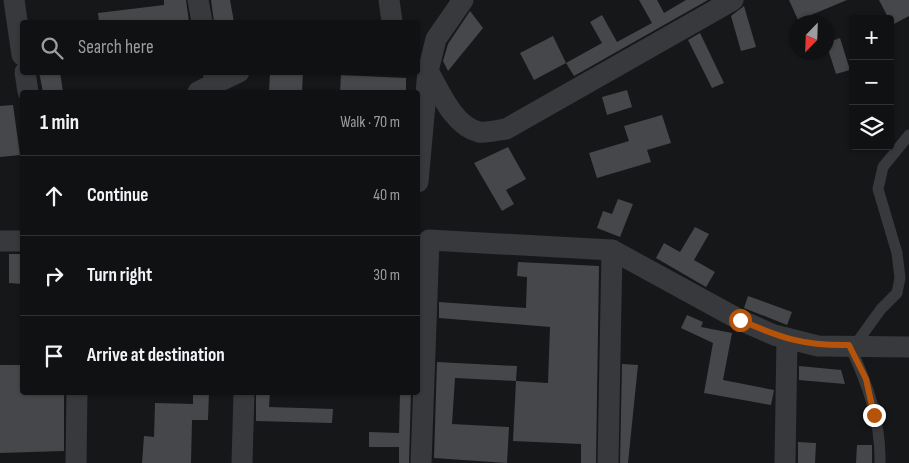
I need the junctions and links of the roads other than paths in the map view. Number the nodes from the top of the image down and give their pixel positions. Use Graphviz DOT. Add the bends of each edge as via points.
graph roads {
  1 [pos="14,0"];
  2 [pos="198,0"];
  3 [pos="389,0"];
  4 [pos="464,0"];
  5 [pos="732,0"];
  6 [pos="202,20"];
  7 [pos="392,20"];
  8 [pos="427,37"];
  9 [pos="20,41"];
  10 [pos="428,71"];
  11 [pos="25,75"];
  12 [pos="231,75"];
  13 [pos="209,83"];
  14 [pos="28,90"];
  15 [pos="909,135"];
  16 [pos="420,160"];
  17 [pos="423,240"];
  18 [pos="20,241"];
  19 [pos="0,242"];
  20 [pos="612,250"];
  21 [pos="787,338"];
  22 [pos="855,345"];
  23 [pos="909,346"];
  24 [pos="77,395"];
  25 [pos="244,395"];
  26 [pos="76,463"];
  27 [pos="242,463"];
  28 [pos="421,463"];
  29 [pos="608,463"];
  30 [pos="785,463"];
  31 [pos="880,463"];
  1 -- 9 [label="street"];
  2 -- 6 [label="street"];
  3 -- 7 [label="street"];
  4 -- 8 [label="street"];
  5 -- 10 [label="street" via="506,129 480,132 464,125 448,106"];
  8 -- 10 [label="street"];
  10 -- 16 [label="street"];
  11 -- 14 [label="street"];
  12 -- 13 [label="street"];
  15 -- 22 [label="lane" via="883,168 878,189 897,253 900,278 897,293"];
  17 -- 20 [label="street"];
  17 -- 28 [label="street"];
  18 -- 19 [label="street"];
  20 -- 21 [label="street" via="740,320"];
  20 -- 29 [label="street"];
  21 -- 22 [label="street" via="818,346"];
  21 -- 30 [label="street"];
  22 -- 23 [label="street"];
  22 -- 31 [label="lane" via="866,379"];
  24 -- 26 [label="street"];
  25 -- 27 [label="street"];
}
